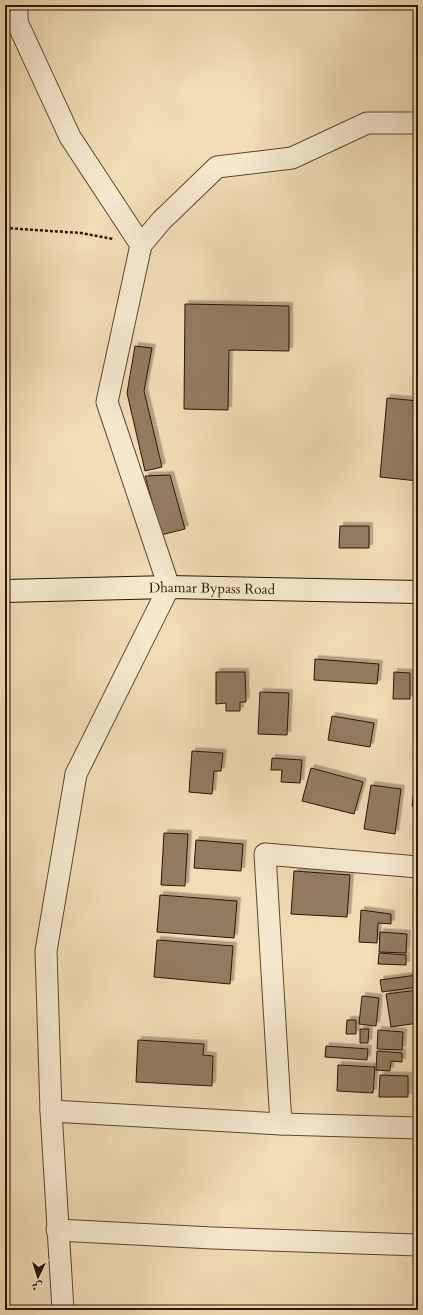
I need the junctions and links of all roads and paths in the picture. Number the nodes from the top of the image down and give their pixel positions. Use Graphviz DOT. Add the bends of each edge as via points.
graph roads {
  1 [pos="18,5"];
  2 [pos="418,123"];
  3 [pos="5,228"];
  4 [pos="140,245"];
  5 [pos="169,587"];
  6 [pos="5,590"];
  7 [pos="418,592"];
  8 [pos="418,867"];
  9 [pos="51,1111"];
  10 [pos="281,1124"];
  11 [pos="418,1128"];
  12 [pos="57,1230"];
  13 [pos="418,1245"];
  14 [pos="63,1310"];
  1 -- 4 [label="street" via="17,22 70,137"];
  2 -- 4 [label="street" via="368,123 292,158 216,167"];
  3 -- 4 [label="path" via="81,233"];
  4 -- 5 [label="street" via="107,402"];
  5 -- 6 [label="main road, Dhamar Bypass Road"];
  5 -- 7 [label="main road, Dhamar Bypass Road"];
  5 -- 9 [label="street" via="76,774 46,951"];
  8 -- 10 [label="street" via="265,854"];
  9 -- 10 [label="street"];
  9 -- 12 [label="street"];
  10 -- 11 [label="street"];
  12 -- 13 [label="street"];
  12 -- 14 [label="street"];
}
